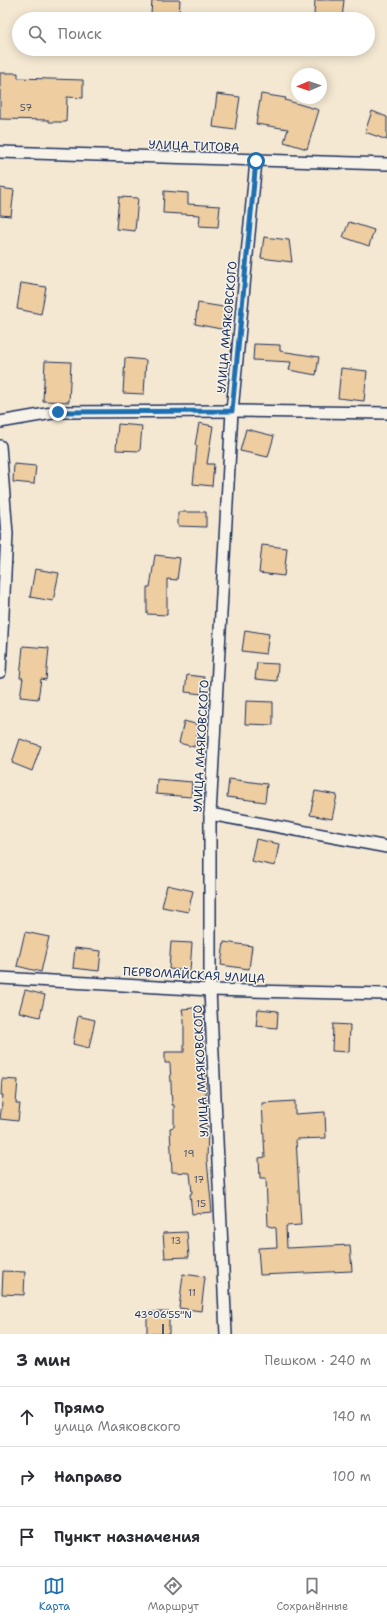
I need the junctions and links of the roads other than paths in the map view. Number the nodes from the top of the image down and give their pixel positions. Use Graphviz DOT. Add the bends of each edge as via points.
graph roads {
  1 [pos="0,152"];
  2 [pos="256,161"];
  3 [pos="387,164"];
  4 [pos="232,411"];
  5 [pos="387,413"];
  6 [pos="0,422"];
  7 [pos="0,446"];
  8 [pos="0,672"];
  9 [pos="210,814"];
  10 [pos="387,847"];
  11 [pos="0,978"];
  12 [pos="210,990"];
  13 [pos="387,994"];
  14 [pos="226,1334"];
  1 -- 2 [label="street, УЛИЦА ТИТОВА"];
  2 -- 3 [label="street, УЛИЦА ТИТОВА"];
  2 -- 4 [label="street, УЛИЦА МАЯКОВСКОГО"];
  4 -- 5 [label="street"];
  4 -- 6 [label="street" via="58,412"];
  4 -- 9 [label="street, УЛИЦА МАЯКОВСКОГО"];
  7 -- 8 [label="street" via="7,534"];
  9 -- 10 [label="street"];
  9 -- 12 [label="street, УЛИЦА МАЯКОВСКОГО"];
  11 -- 12 [label="street, ПЕРВОМАЙСКАЯ УЛИЦА"];
  12 -- 13 [label="street, ПЕРВОМАЙСКАЯ УЛИЦА"];
  12 -- 14 [label="street, УЛИЦА МАЯКОВСКОГО"];
}
